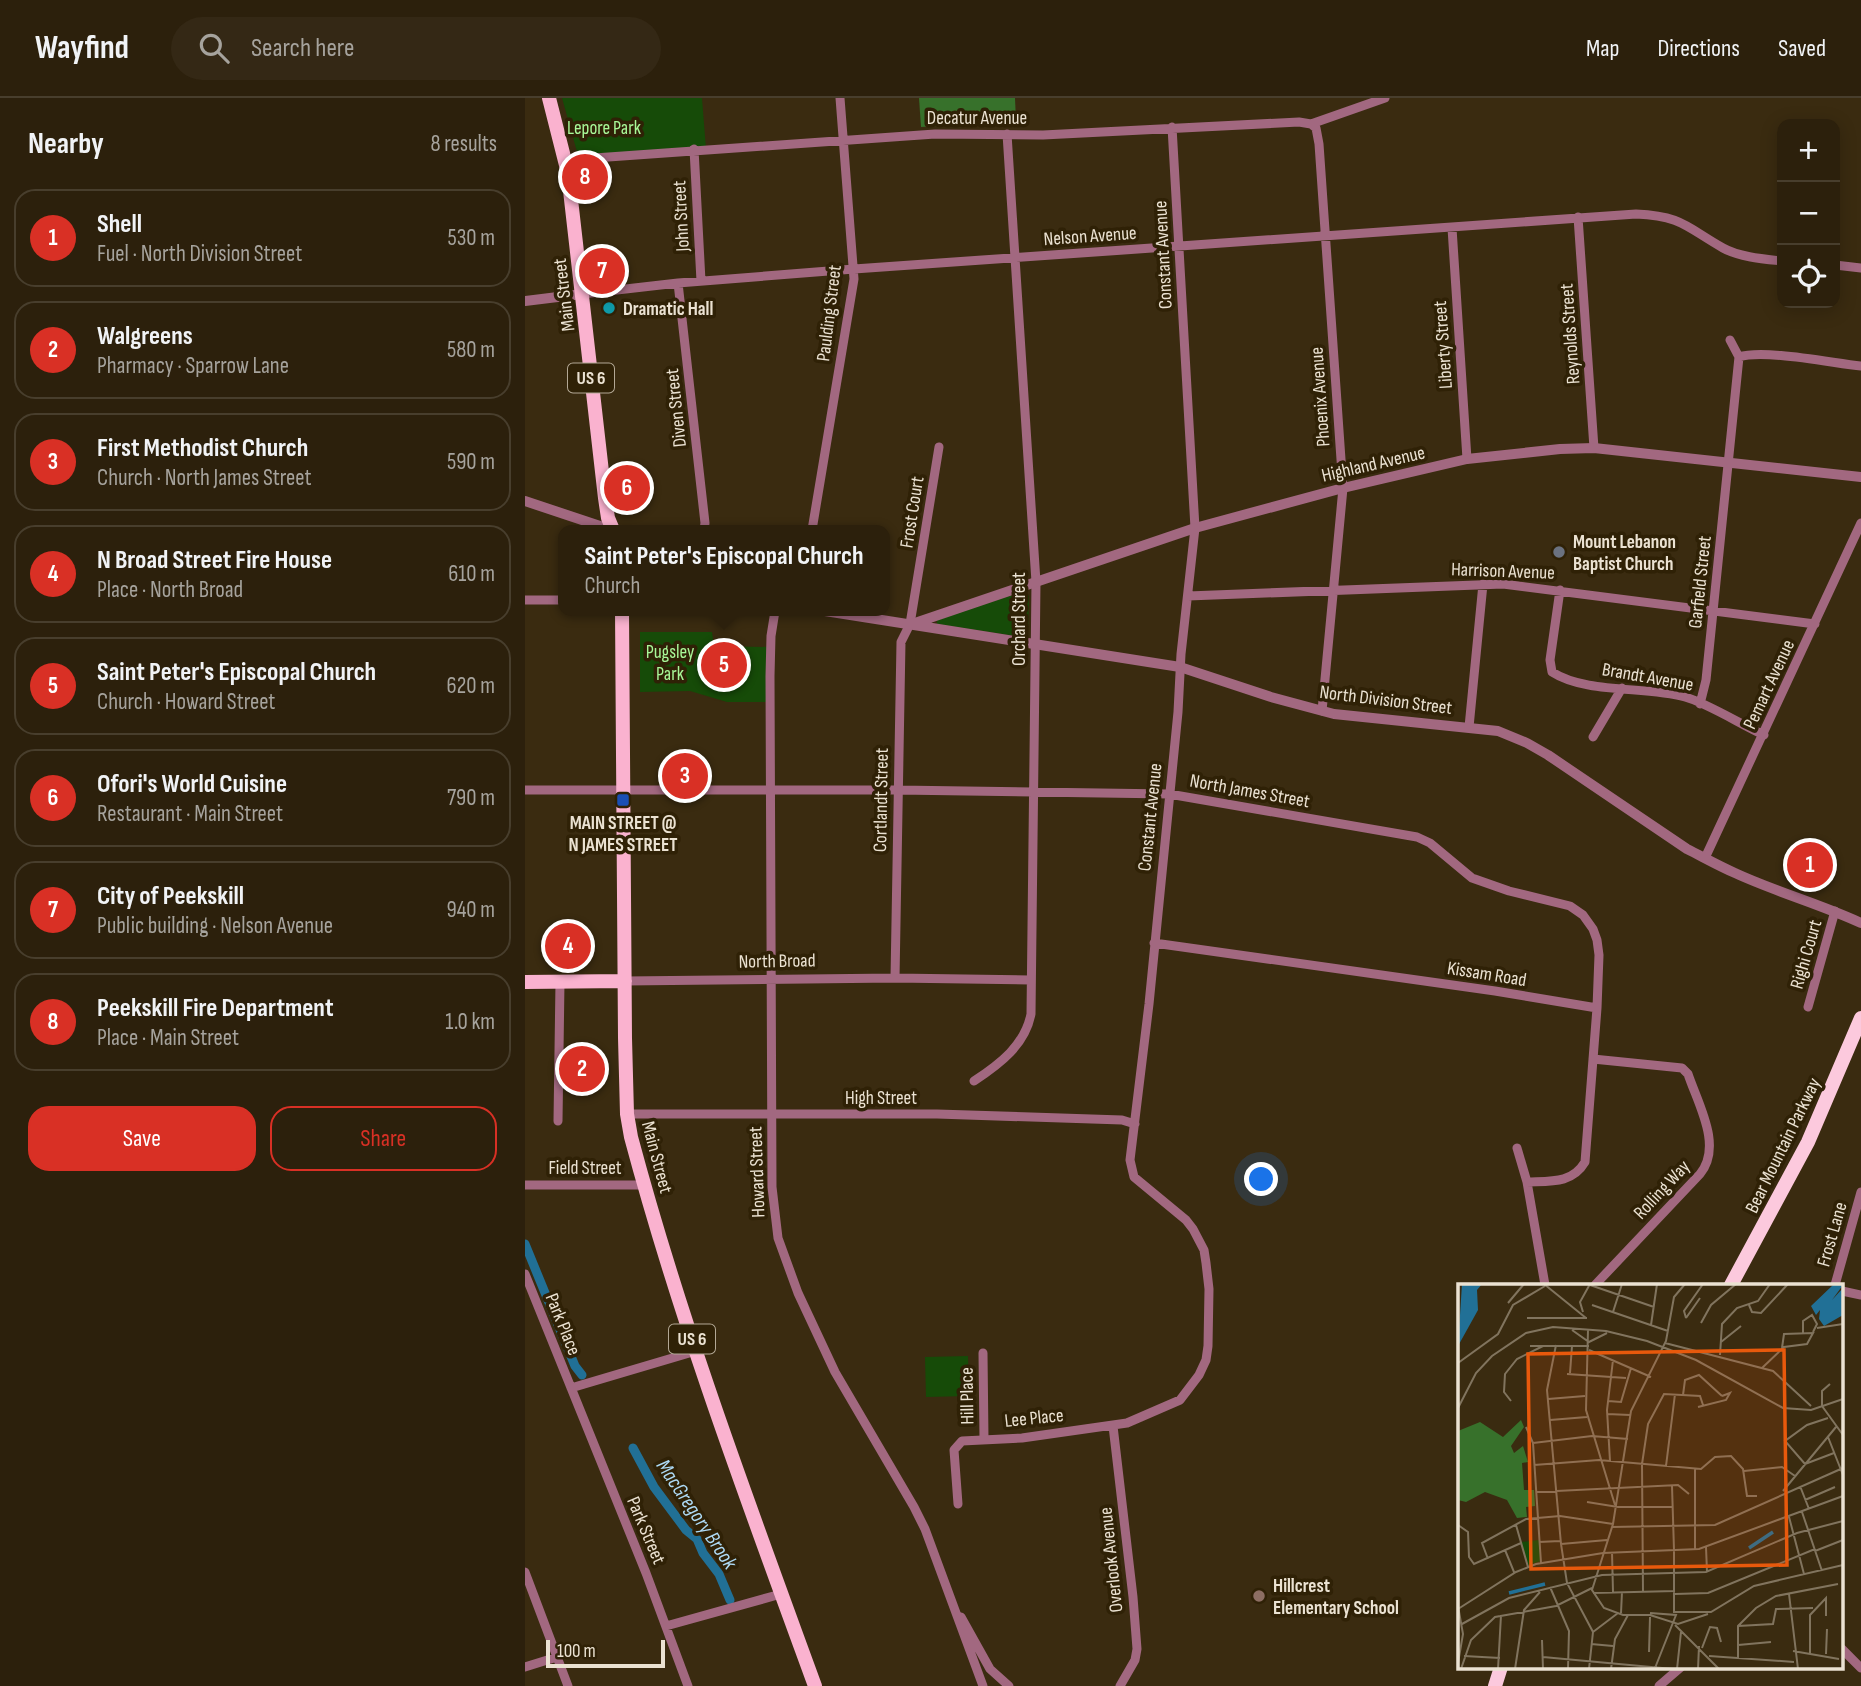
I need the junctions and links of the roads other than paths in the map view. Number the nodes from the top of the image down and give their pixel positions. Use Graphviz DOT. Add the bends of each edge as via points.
graph roads {
  1 [pos="549,98"];
  2 [pos="841,98"];
  3 [pos="1385,98"];
  4 [pos="1311,124"];
  5 [pos="1172,127"];
  6 [pos="1007,134"];
  7 [pos="844,140"];
  8 [pos="694,149"];
  9 [pos="566,160"];
  10 [pos="1578,217"];
  11 [pos="1452,228"];
  12 [pos="1325,237"];
  13 [pos="1178,246"];
  14 [pos="1016,258"];
  15 [pos="1777,260"];
  16 [pos="1840,266"];
  17 [pos="1861,268"];
  18 [pos="854,269"];
  19 [pos="701,281"];
  20 [pos="678,282"];
  21 [pos="582,293"];
  22 [pos="525,301"];
  23 [pos="1730,340"];
  24 [pos="1739,357"];
  25 [pos="1861,366"];
  26 [pos="939,447"];
  27 [pos="1594,448"];
  28 [pos="1468,459"];
  29 [pos="1728,462"];
  30 [pos="1861,477"];
  31 [pos="1343,488"];
  32 [pos="525,501"];
  33 [pos="1861,523"];
  34 [pos="598,525"];
  35 [pos="611,525"];
  36 [pos="705,525"];
  37 [pos="813,525"];
  38 [pos="1195,528"];
  39 [pos="1036,582"];
  40 [pos="1483,584"];
  41 [pos="1333,590"];
  42 [pos="1559,590"];
  43 [pos="1188,596"];
  44 [pos="525,600"];
  45 [pos="558,600"];
  46 [pos="1713,610"];
  47 [pos="622,616"];
  48 [pos="774,616"];
  49 [pos="858,616"];
  50 [pos="910,624"];
  51 [pos="1815,624"];
  52 [pos="1036,645"];
  53 [pos="1180,667"];
  54 [pos="1622,688"];
  55 [pos="1700,704"];
  56 [pos="1322,711"];
  57 [pos="1469,727"];
  58 [pos="1764,735"];
  59 [pos="1593,737"];
  60 [pos="525,790"];
  61 [pos="624,790"];
  62 [pos="772,790"];
  63 [pos="898,790"];
  64 [pos="1033,792"];
  65 [pos="1169,794"];
  66 [pos="1705,858"];
  67 [pos="1835,911"];
  68 [pos="1861,923"];
  69 [pos="1154,943"];
  70 [pos="895,978"];
  71 [pos="772,979"];
  72 [pos="1030,980"];
  73 [pos="625,981"];
  74 [pos="525,982"];
  75 [pos="560,982"];
  76 [pos="1808,1007"];
  77 [pos="1597,1008"];
  78 [pos="1861,1018"];
  79 [pos="1593,1059"];
  80 [pos="974,1081"];
  81 [pos="627,1114"];
  82 [pos="772,1115"];
  83 [pos="558,1122"];
  84 [pos="1135,1124"];
  85 [pos="1517,1148"];
  86 [pos="1527,1182"];
  87 [pos="525,1185"];
  88 [pos="645,1185"];
  89 [pos="1861,1192"];
  90 [pos="525,1274"];
  91 [pos="1545,1284"];
  92 [pos="1596,1284"];
  93 [pos="1732,1284"];
  94 [pos="1835,1284"];
  95 [pos="1843,1291"];
  96 [pos="1861,1295"];
  97 [pos="696,1351"];
  98 [pos="983,1353"];
  99 [pos="571,1388"];
  100 [pos="1114,1426"];
  101 [pos="984,1439"];
  102 [pos="958,1504"];
  103 [pos="525,1572"];
  104 [pos="781,1594"];
  105 [pos="951,1602"];
  106 [pos="666,1626"];
  107 [pos="1843,1650"];
  108 [pos="557,1657"];
  109 [pos="525,1667"];
  110 [pos="1491,1668"];
  111 [pos="1501,1668"];
  112 [pos="1680,1668"];
  113 [pos="1861,1668"];
  114 [pos="568,1686"];
  115 [pos="688,1686"];
  116 [pos="815,1686"];
  117 [pos="983,1686"];
  118 [pos="1009,1686"];
  119 [pos="1120,1686"];
  120 [pos="1486,1686"];
  121 [pos="1496,1686"];
  122 [pos="1659,1686"];
  1 -- 9 [label="main road, Main Street / US 6"];
  2 -- 7 [label="street, Paulding Street"];
  3 -- 4 [label="street, Decatur Avenue"];
  4 -- 5 [label="street, Decatur Avenue"];
  4 -- 12 [label="street, Phoenix Avenue" via="1319,144"];
  5 -- 6 [label="street, Decatur Avenue"];
  5 -- 13 [label="street, Constant Avenue"];
  6 -- 7 [label="street, Decatur Avenue"];
  6 -- 14 [label="street, Orchard Street"];
  7 -- 8 [label="street, Decatur Avenue"];
  7 -- 18 [label="street, Paulding Street"];
  8 -- 9 [label="street, Decatur Avenue"];
  8 -- 19 [label="street, John Street"];
  9 -- 21 [label="main road, Main Street / US 6"];
  10 -- 11 [label="street, Nelson Avenue"];
  10 -- 15 [label="street, Nelson Avenue" via="1659,215 1737,254"];
  10 -- 27 [label="street, Reynolds Street"];
  11 -- 12 [label="street, Nelson Avenue"];
  11 -- 28 [label="street, Liberty Street"];
  12 -- 13 [label="street, Nelson Avenue"];
  12 -- 31 [label="street, Phoenix Avenue"];
  13 -- 14 [label="street, Nelson Avenue"];
  13 -- 38 [label="street, Constant Avenue"];
  14 -- 18 [label="street, Nelson Avenue"];
  14 -- 39 [label="street, Orchard Street"];
  16 -- 17 [label="street"];
  18 -- 19 [label="street, Nelson Avenue"];
  18 -- 37 [label="street, Paulding Street"];
  19 -- 20 [label="street, Nelson Avenue"];
  20 -- 21 [label="street, Nelson Avenue"];
  20 -- 36 [label="street, Diven Street"];
  21 -- 22 [label="street, Nelson Avenue"];
  21 -- 35 [label="main road, Main Street / US 6"];
  23 -- 24 [label="street"];
  24 -- 25 [label="street"];
  24 -- 29 [label="street, Garfield Street"];
  26 -- 50 [label="street, Frost Court"];
  27 -- 28 [label="street, Highland Avenue"];
  27 -- 29 [label="street, Highland Avenue"];
  28 -- 31 [label="street, Highland Avenue"];
  29 -- 30 [label="street, Highland Avenue"];
  29 -- 46 [label="street, Garfield Street"];
  31 -- 38 [label="street, Highland Avenue"];
  31 -- 41 [label="street, Phoenix Avenue"];
  32 -- 34 [label="street"];
  33 -- 51 [label="street, Pemart Avenue"];
  38 -- 39 [label="street, Highland Avenue"];
  38 -- 43 [label="street, Constant Avenue"];
  39 -- 50 [label="street, Highland Avenue"];
  39 -- 52 [label="street, Orchard Street"];
  40 -- 41 [label="street, Harrison Avenue"];
  40 -- 42 [label="street, Harrison Avenue"];
  40 -- 57 [label="street"];
  41 -- 43 [label="street, Harrison Avenue"];
  41 -- 56 [label="street, Phoenix Avenue"];
  42 -- 46 [label="street, Harrison Avenue"];
  42 -- 54 [label="street, Brandt Avenue" via="1552,672 1561,678"];
  43 -- 53 [label="street, Constant Avenue"];
  44 -- 45 [label="street"];
  46 -- 51 [label="street, Harrison Avenue"];
  46 -- 55 [label="street, Garfield Street"];
  47 -- 61 [label="main road, Main Street / US 6"];
  48 -- 62 [label="street, Howard Street"];
  49 -- 50 [label="street, North Division Street"];
  50 -- 52 [label="street, North Division Street"];
  50 -- 63 [label="street, Cortlandt Street" via="901,642"];
  51 -- 58 [label="street, Pemart Avenue"];
  52 -- 53 [label="street, North Division Street"];
  52 -- 64 [label="street, Orchard Street"];
  53 -- 56 [label="street, North Division Street"];
  53 -- 65 [label="street, Constant Avenue"];
  54 -- 55 [label="street, Brandt Avenue" via="1686,697"];
  54 -- 59 [label="street"];
  55 -- 58 [label="street, Brandt Avenue"];
  56 -- 57 [label="street, North Division Street"];
  57 -- 66 [label="street, North Division Street" via="1527,743"];
  58 -- 66 [label="street, Pemart Avenue"];
  60 -- 61 [label="street, North James Street"];
  61 -- 62 [label="street, North James Street"];
  61 -- 73 [label="main road, Main Street / US 6"];
  62 -- 63 [label="street, North James Street"];
  62 -- 71 [label="street, Howard Street"];
  63 -- 64 [label="street, North James Street"];
  63 -- 70 [label="street, Cortlandt Street"];
  64 -- 65 [label="street, North James Street"];
  64 -- 72 [label="street, Orchard Street"];
  65 -- 69 [label="street, Constant Avenue"];
  65 -- 77 [label="street, North James Street" via="1417,837 1472,878 1570,906 1589,921 1597,940"];
  66 -- 67 [label="street, North Division Street"];
  67 -- 68 [label="street, North Division Street"];
  67 -- 76 [label="street, Righi Court"];
  69 -- 77 [label="street, Kissam Road"];
  69 -- 84 [label="street, Constant Avenue"];
  70 -- 71 [label="street, North Broad"];
  70 -- 72 [label="street, North Broad"];
  71 -- 73 [label="street, North Broad"];
  71 -- 82 [label="street, Howard Street"];
  72 -- 80 [label="street, Orchard Street" via="1031,1014 1024,1037"];
  73 -- 75 [label="main road, North Broad"];
  73 -- 81 [label="main road, Main Street / US 6"];
  74 -- 75 [label="main road, North Broad"];
  75 -- 83 [label="street"];
  77 -- 79 [label="street"];
  78 -- 93 [label="highway, Bear Mountain Parkway" via="1808,1142"];
  79 -- 86 [label="street" via="1585,1162 1566,1179"];
  79 -- 92 [label="street, Rolling Way" via="1682,1068 1710,1139 1706,1167"];
  81 -- 82 [label="street, High Street"];
  81 -- 88 [label="main road, Main Street / US 6"];
  82 -- 84 [label="street, High Street" via="937,1114"];
  82 -- 105 [label="street, Howard Street" via="772,1187 781,1248 835,1372 914,1507"];
  84 -- 100 [label="street, Constant Avenue" via="1130,1160 1134,1177 1186,1220 1203,1250 1209,1290 1208,1346 1199,1375 1180,1399"];
  85 -- 86 [label="street"];
  86 -- 91 [label="street"];
  87 -- 88 [label="street, Field Street"];
  88 -- 97 [label="main road, Main Street / US 6"];
  89 -- 94 [label="street, Frost Lane"];
  90 -- 99 [label="street, Park Place"];
  95 -- 96 [label="street"];
  97 -- 99 [label="street"];
  97 -- 104 [label="main road, Main Street / US 6"];
  98 -- 101 [label="street, Hill Place"];
  99 -- 106 [label="street, Park Street"];
  100 -- 101 [label="street, Lee Place"];
  100 -- 119 [label="street, Overlook Avenue" via="1136,1649"];
  101 -- 102 [label="street, Lee Place" via="958,1443 954,1450"];
  103 -- 108 [label="street"];
  104 -- 106 [label="street"];
  104 -- 116 [label="main road, Main Street / US 6"];
  105 -- 117 [label="street, Howard Street"];
  105 -- 118 [label="street" via="984,1661"];
  106 -- 115 [label="street, Park Street"];
  107 -- 113 [label="street"];
  108 -- 109 [label="street"];
  108 -- 114 [label="street"];
  110 -- 120 [label="highway"];
  111 -- 121 [label="highway"];
  112 -- 122 [label="street"];
}
